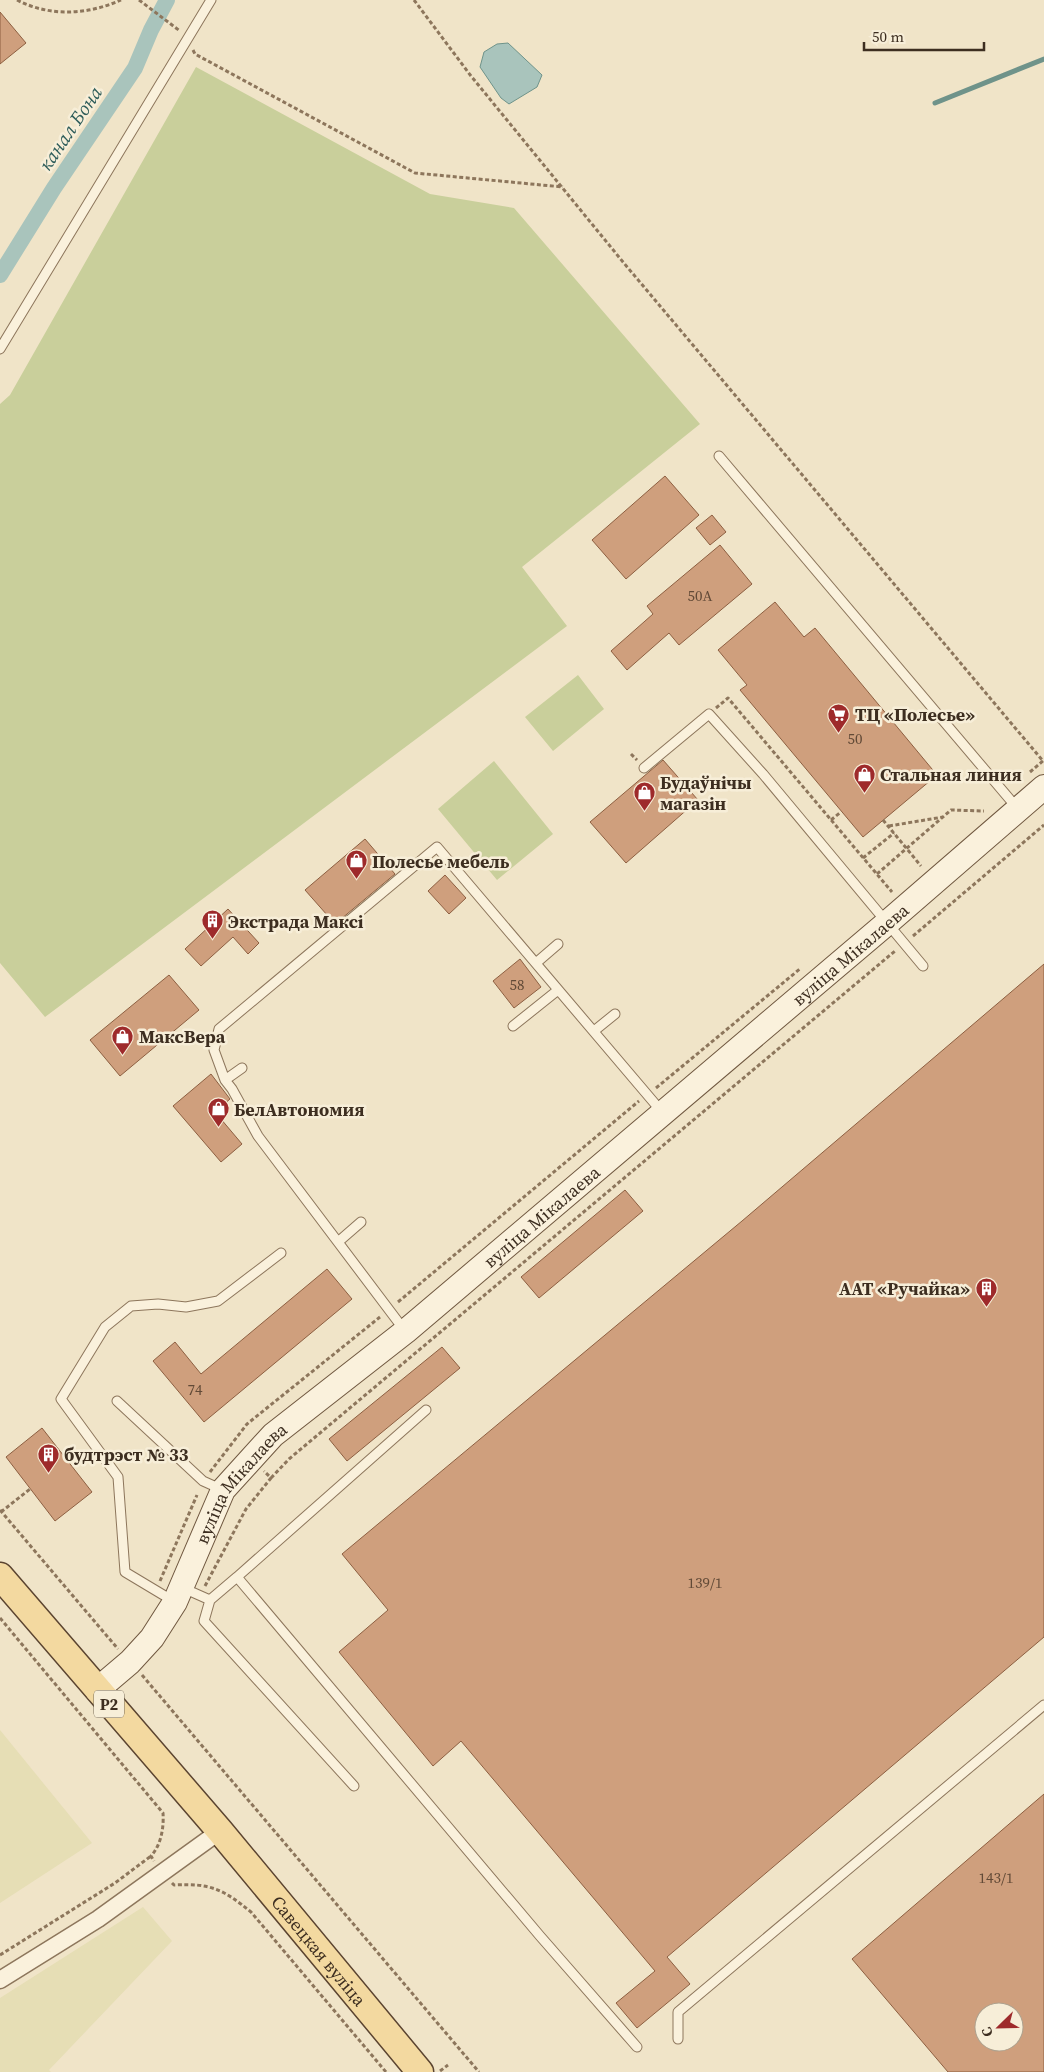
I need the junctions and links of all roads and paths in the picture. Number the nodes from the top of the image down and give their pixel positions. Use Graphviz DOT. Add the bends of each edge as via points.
graph roads {
  1 [pos="17,0"];
  2 [pos="121,0"];
  3 [pos="139,0"];
  4 [pos="211,0"];
  5 [pos="412,0"];
  6 [pos="187,37"];
  7 [pos="563,187"];
  8 [pos="0,349"];
  9 [pos="719,456"];
  10 [pos="710,714"];
  11 [pos="1043,761"];
  12 [pos="644,768"];
  13 [pos="1042,794"];
  14 [pos="1018,809"];
  15 [pos="984,811"];
  16 [pos="841,812"];
  17 [pos="944,816"];
  18 [pos="832,820"];
  19 [pos="883,820"];
  20 [pos="1044,825"];
  21 [pos="889,826"];
  22 [pos="894,833"];
  23 [pos="906,848"];
  24 [pos="864,858"];
  25 [pos="921,866"];
  26 [pos="877,874"];
  27 [pos="892,892"];
  28 [pos="887,923"];
  29 [pos="558,944"];
  30 [pos="904,944"];
  31 [pos="536,963"];
  32 [pos="923,966"];
  33 [pos="558,990"];
  34 [pos="616,1014"];
  35 [pos="513,1026"];
  36 [pos="594,1031"];
  37 [pos="242,1068"];
  38 [pos="225,1080"];
  39 [pos="663,1113"];
  40 [pos="361,1222"];
  41 [pos="338,1242"];
  42 [pos="281,1253"];
  43 [pos="406,1331"];
  44 [pos="117,1401"];
  45 [pos="426,1410"];
  46 [pos="233,1442"];
  47 [pos="251,1459"];
  48 [pos="271,1478"];
  49 [pos="30,1489"];
  50 [pos="223,1490"];
  51 [pos="1,1511"];
  52 [pos="0,1576"];
  53 [pos="237,1577"];
  54 [pos="186,1595"];
  55 [pos="210,1600"];
  56 [pos="130,1662"];
  57 [pos="97,1690"];
  58 [pos="1044,1705"];
  59 [pos="354,1786"];
  60 [pos="220,1831"];
  61 [pos="151,1856"];
  62 [pos="0,1955"];
  63 [pos="0,1980"];
  64 [pos="678,2039"];
  65 [pos="637,2048"];
  66 [pos="448,2065"];
  67 [pos="420,2072"];
  68 [pos="439,2072"];
  69 [pos="479,2072"];
  1 -- 2 [label="path" via="33,8 67,13 103,8"];
  3 -- 6 [label="path"];
  4 -- 6 [label="lane"];
  5 -- 7 [label="path"];
  6 -- 7 [label="path" via="195,54 415,173"];
  6 -- 8 [label="lane"];
  7 -- 11 [label="path"];
  9 -- 14 [label="lane"];
  10 -- 12 [label="lane"];
  10 -- 18 [label="path" via="728,698"];
  10 -- 28 [label="lane"];
  13 -- 14 [label="main road, вуліца Мікалаева"];
  14 -- 28 [label="main road, вуліца Мікалаева"];
  15 -- 17 [label="path" via="951,810"];
  16 -- 18 [label="path"];
  17 -- 21 [label="path"];
  17 -- 23 [label="path"];
  18 -- 24 [label="path"];
  19 -- 21 [label="path"];
  20 -- 30 [label="path"];
  21 -- 22 [label="path"];
  22 -- 23 [label="path"];
  22 -- 24 [label="path"];
  23 -- 25 [label="path"];
  23 -- 26 [label="path"];
  24 -- 26 [label="path"];
  26 -- 27 [label="path"];
  28 -- 30 [label="lane"];
  28 -- 39 [label="main road, вуліца Мікалаева"];
  29 -- 31 [label="lane"];
  30 -- 32 [label="lane"];
  30 -- 48 [label="path" via="289,1459"];
  31 -- 33 [label="lane"];
  31 -- 38 [label="lane" via="437,847 219,1029 214,1050"];
  33 -- 35 [label="lane"];
  33 -- 36 [label="lane"];
  34 -- 36 [label="lane"];
  36 -- 39 [label="lane"];
  37 -- 38 [label="lane"];
  38 -- 41 [label="lane" via="258,1136"];
  39 -- 43 [label="main road, вуліца Мікалаева"];
  40 -- 41 [label="lane"];
  41 -- 43 [label="lane"];
  42 -- 54 [label="lane" via="218,1301 186,1306 131,1306 105,1327 61,1399 118,1477 125,1572"];
  43 -- 47 [label="main road, вуліца Мікалаева" via="273,1435"];
  44 -- 50 [label="lane" via="203,1482"];
  45 -- 53 [label="lane"];
  46 -- 47 [label="path"];
  47 -- 48 [label="path"];
  47 -- 50 [label="main road, вуліца Мікалаева"];
  48 -- 54 [label="path"];
  49 -- 51 [label="path"];
  50 -- 54 [label="main road, вуліца Мікалаева"];
  51 -- 56 [label="path"];
  52 -- 57 [label="main road, Савецкая вуліца / Р2"];
  53 -- 55 [label="lane"];
  53 -- 65 [label="lane"];
  54 -- 55 [label="lane"];
  54 -- 56 [label="main road, вуліца Мікалаева"];
  55 -- 59 [label="lane" via="204,1621"];
  56 -- 57 [label="main road, вуліца Мікалаева"];
  56 -- 69 [label="path"];
  57 -- 60 [label="main road, Савецкая вуліца / Р2"];
  58 -- 64 [label="lane" via="678,2012"];
  60 -- 63 [label="street" via="98,1919"];
  60 -- 67 [label="main road, Савецкая вуліца / Р2"];
  61 -- 62 [label="path" via="115,1883"];
  66 -- 68 [label="path"];
}
